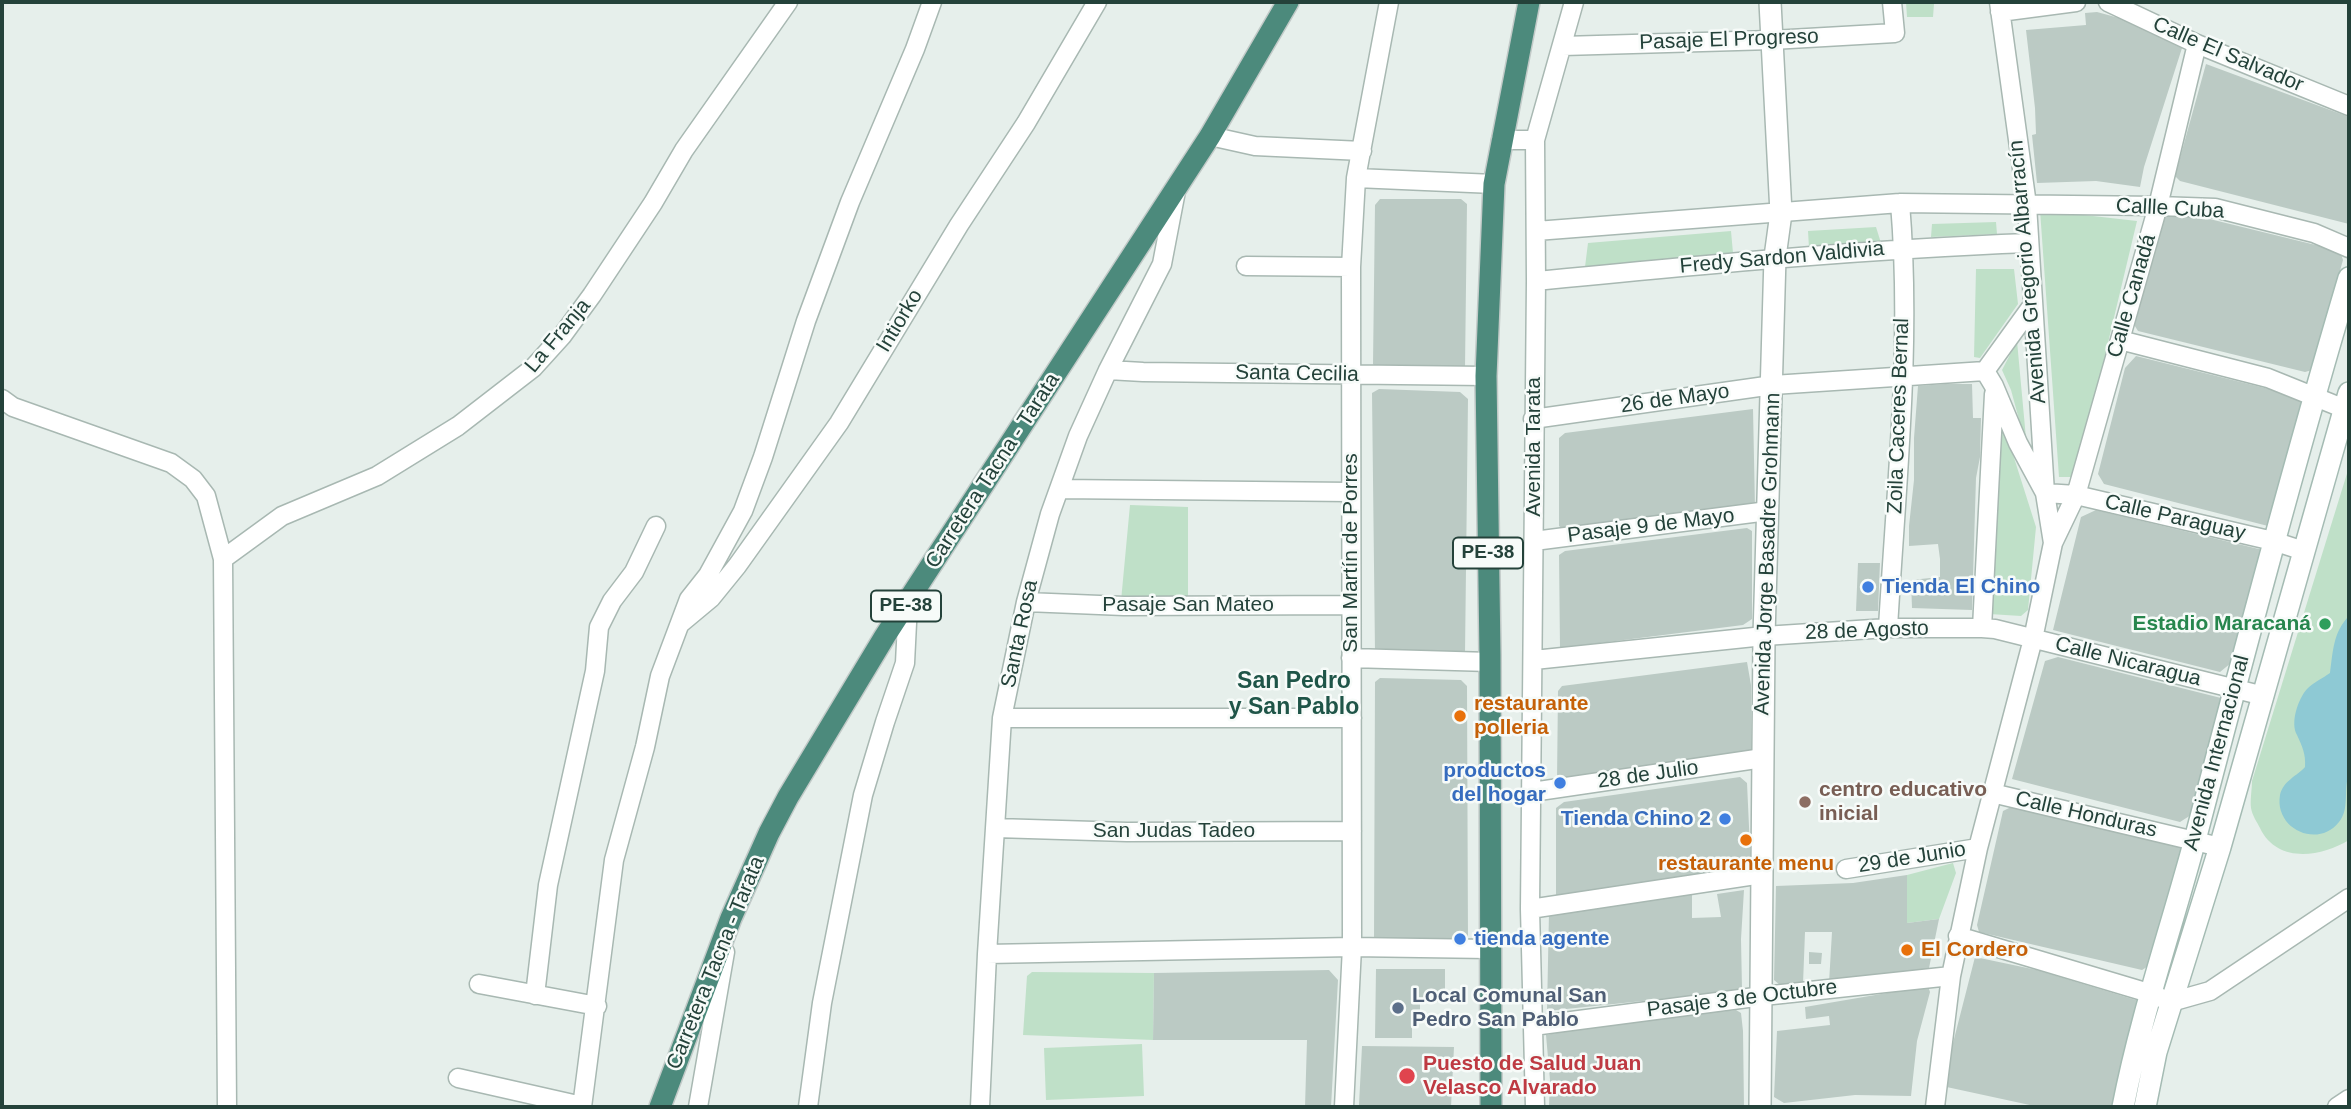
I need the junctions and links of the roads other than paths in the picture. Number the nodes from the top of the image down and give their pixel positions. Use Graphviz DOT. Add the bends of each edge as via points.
graph roads {
  1 [pos="788,2"];
  2 [pos="932,2"];
  3 [pos="1097,2"];
  4 [pos="1288,2"];
  5 [pos="1389,2"];
  6 [pos="1530,2"];
  7 [pos="1574,2"];
  8 [pos="1770,2"];
  9 [pos="1892,2"];
  10 [pos="2076,2"];
  11 [pos="2108,2"];
  12 [pos="1999,7"];
  13 [pos="1772,40"];
  14 [pos="2197,44"];
  15 [pos="1563,46"];
  16 [pos="2349,106"];
  17 [pos="1210,136"];
  18 [pos="1535,140"];
  19 [pos="1502,141"];
  20 [pos="1363,151"];
  21 [pos="1356,178"];
  22 [pos="1494,184"];
  23 [pos="1176,188"];
  24 [pos="1900,203"];
  25 [pos="2027,205"];
  26 [pos="2158,206"];
  27 [pos="1781,213"];
  28 [pos="1536,231"];
  29 [pos="2029,243"];
  30 [pos="1904,248"];
  31 [pos="2349,248"];
  32 [pos="1775,257"];
  33 [pos="1246,266"];
  34 [pos="1351,267"];
  35 [pos="2349,278"];
  36 [pos="1536,281"];
  37 [pos="2032,306"];
  38 [pos="2120,340"];
  39 [pos="1108,370"];
  40 [pos="1351,375"];
  41 [pos="1486,376"];
  42 [pos="1903,378"];
  43 [pos="1990,378"];
  44 [pos="1773,385"];
  45 [pos="2314,397"];
  46 [pos="2,399"];
  47 [pos="2347,401"];
  48 [pos="1533,419"];
  49 [pos="1059,489"];
  50 [pos="1351,492"];
  51 [pos="2045,493"];
  52 [pos="2076,495"];
  53 [pos="1768,511"];
  54 [pos="656,526"];
  55 [pos="1534,541"];
  56 [pos="2273,541"];
  57 [pos="2053,543"];
  58 [pos="2304,551"];
  59 [pos="223,559"];
  60 [pos="1026,602"];
  61 [pos="908,603"];
  62 [pos="1351,605"];
  63 [pos="681,622"];
  64 [pos="1888,628"];
  65 [pos="1982,628"];
  66 [pos="1764,636"];
  67 [pos="2032,639"];
  68 [pos="1351,658"];
  69 [pos="1534,660"];
  70 [pos="1490,662"];
  71 [pos="2235,688"];
  72 [pos="2264,696"];
  73 [pos="1002,718"];
  74 [pos="1352,719"];
  75 [pos="1763,758"];
  76 [pos="1532,792"];
  77 [pos="1992,793"];
  78 [pos="996,828"];
  79 [pos="1352,831"];
  80 [pos="2195,840"];
  81 [pos="2220,847"];
  82 [pos="1978,848"];
  83 [pos="1846,869"];
  84 [pos="1762,874"];
  85 [pos="2349,898"];
  86 [pos="1530,909"];
  87 [pos="731,918"];
  88 [pos="1958,936"];
  89 [pos="1352,947"];
  90 [pos="1489,949"];
  91 [pos="987,954"];
  92 [pos="1951,975"];
  93 [pos="479,984"];
  94 [pos="2149,993"];
  95 [pos="535,995"];
  96 [pos="1763,996"];
  97 [pos="2171,1002"];
  98 [pos="597,1006"];
  99 [pos="1533,1026"];
  100 [pos="458,1078"];
  101 [pos="2349,1099"];
  102 [pos="227,1107"];
  103 [pos="582,1107"];
  104 [pos="660,1107"];
  105 [pos="698,1107"];
  106 [pos="808,1107"];
  107 [pos="980,1107"];
  108 [pos="1344,1107"];
  109 [pos="1491,1107"];
  110 [pos="1535,1107"];
  111 [pos="1760,1107"];
  112 [pos="1935,1107"];
  113 [pos="2123,1107"];
  114 [pos="2146,1107"];
  115 [pos="2336,1107"];
  1 -- 59 [label="street, La Franja" via="684,150 592,295 534,368 458,426 377,475 282,516"];
  2 -- 63 [label="street" via="850,202 743,511 708,575 688,599"];
  3 -- 63 [label="street, Intiorko" via="839,423 737,566 711,598"];
  4 -- 17 [label="highway, Carretera Tacna - Tarata / PE-38"];
  5 -- 20 [label="street, San Martín de Porres"];
  6 -- 19 [label="highway, PE-38"];
  7 -- 15 [label="street, Avenida Tarata"];
  8 -- 13 [label="main road, Avenida Jorge Basadre Grohmann"];
  9 -- 13 [label="street, Pasaje El Progreso" via="1895,33"];
  10 -- 12 [label="street"];
  11 -- 14 [label="street, Calle El Salvador"];
  12 -- 25 [label="street, Avenida Gregorio Albarracín"];
  13 -- 15 [label="street, Pasaje El Progreso"];
  13 -- 27 [label="main road, Avenida Jorge Basadre Grohmann"];
  14 -- 16 [label="street, Calle El Salvador"];
  14 -- 26 [label="street, Calle Canadá"];
  15 -- 18 [label="street, Avenida Tarata"];
  17 -- 20 [label="street" via="1255,146"];
  17 -- 23 [label="highway, Carretera Tacna - Tarata / PE-38"];
  18 -- 19 [label="street"];
  18 -- 28 [label="street, Avenida Tarata"];
  19 -- 22 [label="highway, PE-38"];
  20 -- 21 [label="street, San Martín de Porres"];
  21 -- 22 [label="street"];
  21 -- 34 [label="street, San Martín de Porres"];
  22 -- 41 [label="highway, PE-38"];
  23 -- 39 [label="street, Santa Rosa" via="1162,264"];
  23 -- 61 [label="highway, Carretera Tacna - Tarata / PE-38"];
  24 -- 25 [label="street"];
  24 -- 27 [label="street"];
  24 -- 30 [label="street, Zoila Caceres Bernal"];
  25 -- 26 [label="street, Callle Cuba"];
  25 -- 29 [label="street, Avenida Gregorio Albarracín"];
  26 -- 31 [label="street, Callle Cuba" via="2216,208 2314,233"];
  26 -- 38 [label="street, Calle Canadá"];
  27 -- 28 [label="street"];
  27 -- 32 [label="main road, Avenida Jorge Basadre Grohmann"];
  28 -- 36 [label="street, Avenida Tarata"];
  29 -- 30 [label="street, Fredy Sardon Valdivia"];
  29 -- 37 [label="street, Avenida Gregorio Albarracín"];
  30 -- 32 [label="street, Fredy Sardon Valdivia"];
  30 -- 42 [label="street, Zoila Caceres Bernal"];
  32 -- 36 [label="street, Fredy Sardon Valdivia"];
  32 -- 44 [label="main road, Avenida Jorge Basadre Grohmann"];
  33 -- 34 [label="street"];
  34 -- 40 [label="street, San Martín de Porres"];
  35 -- 45 [label="main road, Avenida Internacional"];
  36 -- 48 [label="street, Avenida Tarata"];
  37 -- 43 [label="street"];
  37 -- 51 [label="street, Avenida Gregorio Albarracín"];
  38 -- 45 [label="street" via="2268,378"];
  38 -- 52 [label="street, Calle Canadá"];
  39 -- 40 [label="street, Santa Cecilia"];
  39 -- 49 [label="street, Santa Rosa"];
  40 -- 41 [label="street, Santa Cecilia"];
  40 -- 50 [label="street, San Martín de Porres"];
  41 -- 70 [label="highway, PE-38"];
  42 -- 43 [label="street, 26 de Mayo"];
  42 -- 44 [label="street, 26 de Mayo"];
  42 -- 64 [label="street, Zoila Caceres Bernal"];
  43 -- 51 [label="street"];
  43 -- 65 [label="street"];
  44 -- 48 [label="street, 26 de Mayo"];
  44 -- 53 [label="main road, Avenida Jorge Basadre Grohmann"];
  45 -- 47 [label="street"];
  45 -- 56 [label="main road, Avenida Internacional"];
  46 -- 59 [label="street" via="13,407 171,463 206,496"];
  47 -- 58 [label="main road, Avenida Internacional"];
  48 -- 55 [label="street, Avenida Tarata"];
  49 -- 50 [label="street"];
  49 -- 60 [label="street, Santa Rosa"];
  50 -- 62 [label="street, San Martín de Porres"];
  51 -- 52 [label="street, Calle Paraguay"];
  51 -- 57 [label="street, Avenida Gregorio Albarracín"];
  52 -- 56 [label="street, Calle Paraguay"];
  52 -- 57 [label="street, Calle Canadá"];
  53 -- 55 [label="street, Pasaje 9 de Mayo"];
  53 -- 66 [label="main road, Avenida Jorge Basadre Grohmann"];
  54 -- 95 [label="street" via="599,627 595,671 548,886"];
  55 -- 69 [label="street, Avenida Tarata"];
  56 -- 58 [label="street, Calle Paraguay"];
  56 -- 71 [label="main road, Avenida Internacional"];
  57 -- 67 [label="street"];
  58 -- 72 [label="main road, Avenida Internacional"];
  59 -- 102 [label="street"];
  60 -- 62 [label="street, Pasaje San Mateo"];
  60 -- 73 [label="street, Santa Rosa"];
  61 -- 87 [label="highway, Carretera Tacna - Tarata / PE-38" via="788,797"];
  61 -- 106 [label="street" via="905,663 863,795 822,1003"];
  62 -- 68 [label="street, San Martín de Porres"];
  63 -- 98 [label="street" via="660,676 614,860"];
  64 -- 65 [label="street, 28 de Agosto"];
  64 -- 66 [label="street, 28 de Agosto"];
  65 -- 67 [label="street, 28 de Agosto"];
  66 -- 69 [label="street, 28 de Agosto"];
  66 -- 75 [label="main road, Avenida Jorge Basadre Grohmann"];
  67 -- 71 [label="street, Calle Nicaragua"];
  67 -- 77 [label="street"];
  68 -- 70 [label="street"];
  68 -- 74 [label="street, San Martín de Porres"];
  69 -- 76 [label="street, Avenida Tarata"];
  70 -- 90 [label="highway, PE-38"];
  71 -- 72 [label="street, Calle Nicaragua"];
  71 -- 80 [label="main road, Avenida Internacional"];
  72 -- 81 [label="main road, Avenida Internacional"];
  73 -- 74 [label="street"];
  73 -- 78 [label="street, Santa Rosa"];
  74 -- 79 [label="street, San Martín de Porres"];
  75 -- 76 [label="street, 28 de Julio"];
  75 -- 84 [label="main road, Avenida Jorge Basadre Grohmann"];
  76 -- 86 [label="street, Avenida Tarata"];
  77 -- 80 [label="street, Calle Honduras"];
  77 -- 82 [label="street"];
  78 -- 79 [label="street, San Judas Tadeo"];
  78 -- 91 [label="street, Santa Rosa"];
  79 -- 89 [label="street, San Martín de Porres"];
  80 -- 81 [label="street, Calle Honduras"];
  80 -- 94 [label="main road, Avenida Internacional"];
  81 -- 97 [label="main road, Avenida Internacional"];
  82 -- 83 [label="street, 29 de Junio"];
  82 -- 88 [label="street"];
  84 -- 86 [label="street"];
  84 -- 96 [label="main road, Avenida Jorge Basadre Grohmann"];
  85 -- 97 [label="street" via="2210,991"];
  86 -- 99 [label="street, Avenida Tarata"];
  87 -- 104 [label="highway, Carretera Tacna - Tarata / PE-38"];
  87 -- 105 [label="street"];
  88 -- 92 [label="street"];
  88 -- 94 [label="street"];
  89 -- 90 [label="street"];
  89 -- 91 [label="street"];
  89 -- 108 [label="street, San Martín de Porres"];
  90 -- 109 [label="highway, PE-38"];
  91 -- 107 [label="street, Santa Rosa"];
  92 -- 96 [label="street, Pasaje 3 de Octubre"];
  92 -- 112 [label="street"];
  93 -- 95 [label="street"];
  94 -- 97 [label="street"];
  94 -- 113 [label="main road, Avenida Internacional"];
  95 -- 98 [label="street"];
  96 -- 99 [label="street, Pasaje 3 de Octubre"];
  96 -- 111 [label="main road, Avenida Jorge Basadre Grohmann"];
  97 -- 114 [label="main road, Avenida Internacional"];
  98 -- 103 [label="street"];
  99 -- 110 [label="street, Avenida Tarata"];
  100 -- 103 [label="street"];
  101 -- 115 [label="street"];
}
